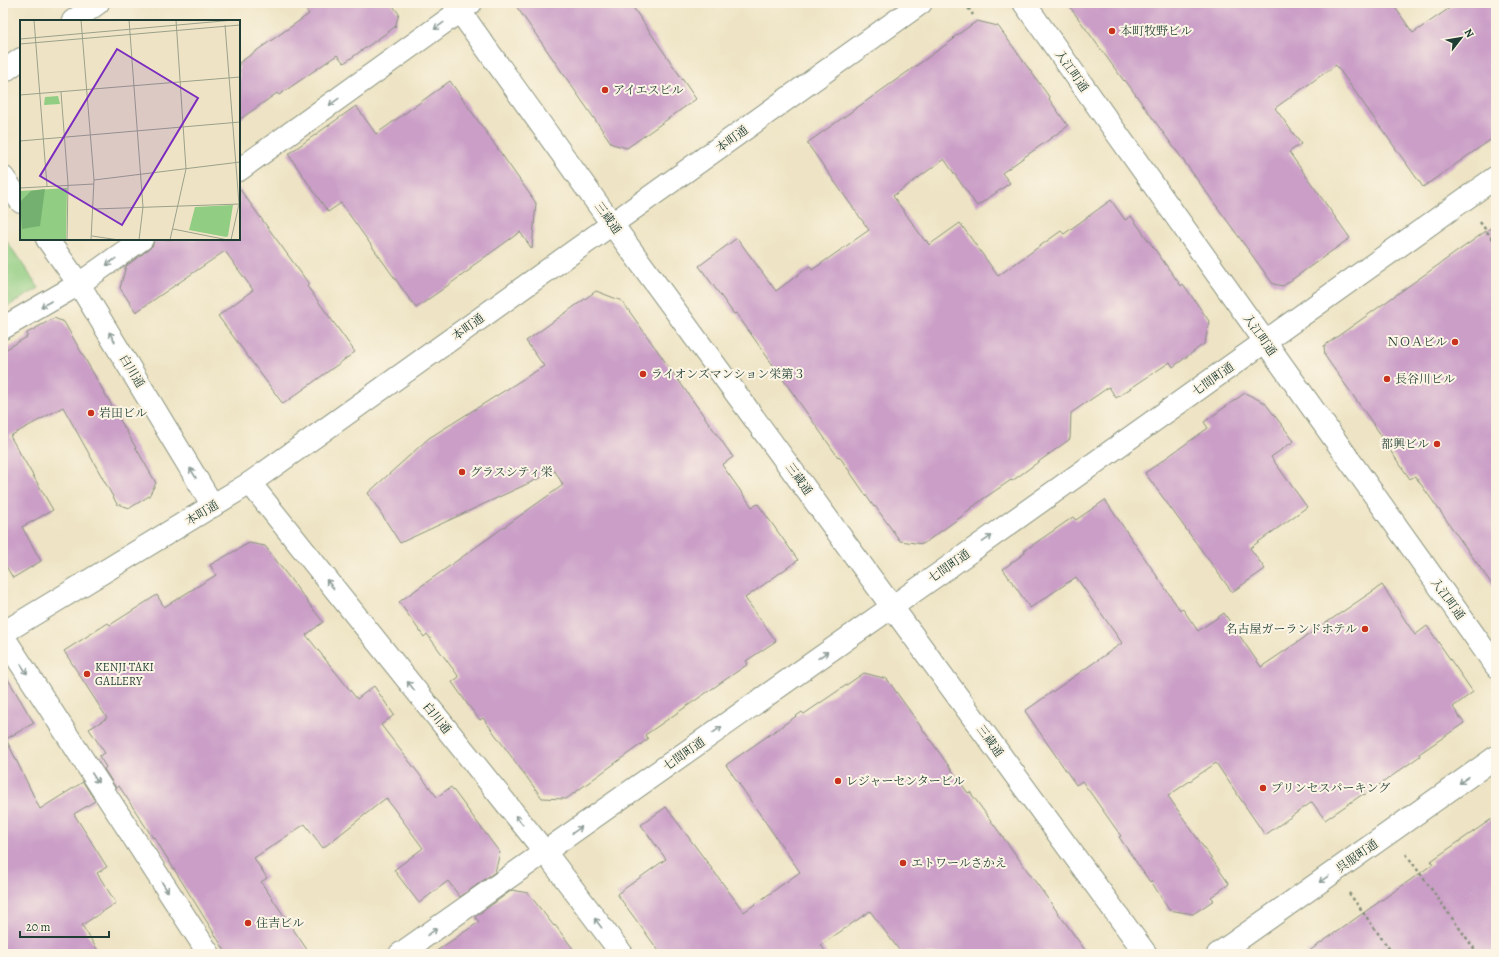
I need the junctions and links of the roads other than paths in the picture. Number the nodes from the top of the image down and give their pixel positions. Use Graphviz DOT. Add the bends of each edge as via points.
graph roads {
  1 [pos="98,3"];
  2 [pos="921,3"];
  3 [pos="1024,3"];
  4 [pos="462,6"];
  5 [pos="74,20"];
  6 [pos="20,60"];
  7 [pos="3,72"];
  8 [pos="240,169"];
  9 [pos="3,177"];
  10 [pos="1496,177"];
  11 [pos="20,201"];
  12 [pos="612,224"];
  13 [pos="48,240"];
  14 [pos="141,240"];
  15 [pos="79,284"];
  16 [pos="3,328"];
  17 [pos="1265,342"];
  18 [pos="250,483"];
  19 [pos="213,506"];
  20 [pos="892,606"];
  21 [pos="3,632"];
  22 [pos="3,636"];
  23 [pos="1496,666"];
  24 [pos="1496,757"];
  25 [pos="545,852"];
  26 [pos="209,954"];
  27 [pos="400,954"];
  28 [pos="622,954"];
  29 [pos="1146,954"];
  30 [pos="1218,954"];
  1 -- 5 [label="street"];
  2 -- 12 [label="street, 本町通"];
  3 -- 17 [label="street, 入江町通"];
  4 -- 8 [label="street, one-way"];
  4 -- 12 [label="street, 三蔵通"];
  6 -- 7 [label="street"];
  9 -- 11 [label="street"];
  10 -- 17 [label="street, 七間町通"];
  12 -- 18 [label="street, 本町通"];
  12 -- 20 [label="street, 三蔵通"];
  13 -- 15 [label="street, 白川通"];
  14 -- 15 [label="street, one-way"];
  15 -- 16 [label="street, one-way"];
  19 -- 15 [label="street, 白川通, one-way"];
  20 -- 17 [label="street, 七間町通, one-way"];
  17 -- 23 [label="street, 入江町通"];
  18 -- 19 [label="street, 本町通"];
  25 -- 18 [label="street, 白川通, one-way"];
  19 -- 21 [label="street, 本町通"];
  25 -- 20 [label="street, 七間町通, one-way"];
  20 -- 29 [label="street, 三蔵通"];
  22 -- 26 [label="street, one-way"];
  24 -- 30 [label="street, 呉服町通, one-way"];
  27 -- 25 [label="street, 七間町通, one-way"];
  28 -- 25 [label="street, 白川通, one-way"];
}
